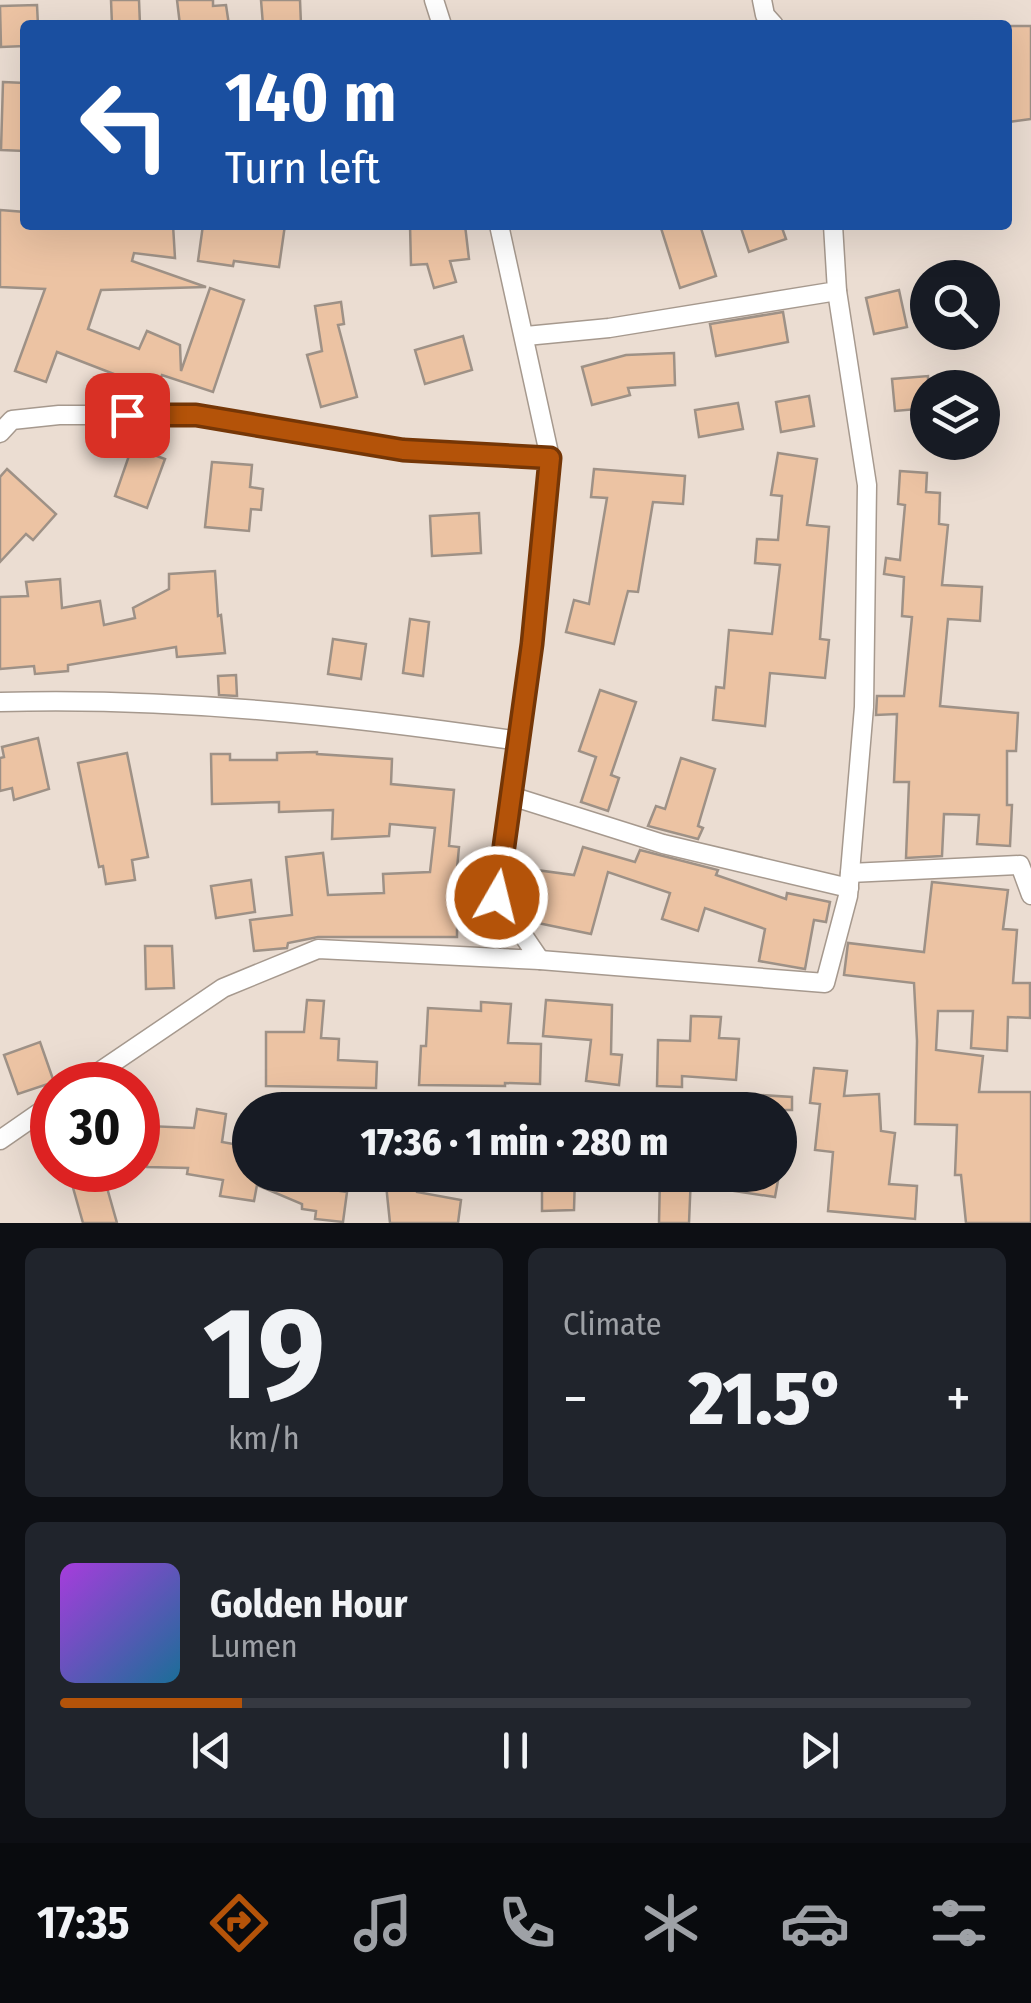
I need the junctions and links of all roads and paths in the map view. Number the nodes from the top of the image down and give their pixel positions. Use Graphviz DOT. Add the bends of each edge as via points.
graph roads {
  1 [pos="500,230"];
  2 [pos="833,230"];
  3 [pos="837,291"];
  4 [pos="526,336"];
  5 [pos="0,434"];
  6 [pos="550,458"];
  7 [pos="0,702"];
  8 [pos="519,741"];
  9 [pos="511,796"];
  10 [pos="849,880"];
  11 [pos="1031,895"];
  12 [pos="540,960"];
  13 [pos="114,1062"];
  14 [pos="30,1119"];
  15 [pos="0,1140"];
  1 -- 4 [label="street"];
  2 -- 3 [label="street"];
  3 -- 4 [label="street"];
  3 -- 10 [label="street" via="867,485 864,708"];
  4 -- 6 [label="street"];
  5 -- 6 [label="street" via="12,420 59,414 196,415 403,450"];
  6 -- 8 [label="street"];
  7 -- 8 [label="street" via="216,707"];
  8 -- 9 [label="street"];
  9 -- 10 [label="street" via="664,844"];
  9 -- 12 [label="street" via="497,897"];
  10 -- 11 [label="street" via="1020,865"];
  10 -- 12 [label="street" via="825,983"];
  12 -- 13 [label="street" via="318,950 222,988"];
  14 -- 15 [label="street"];
}
